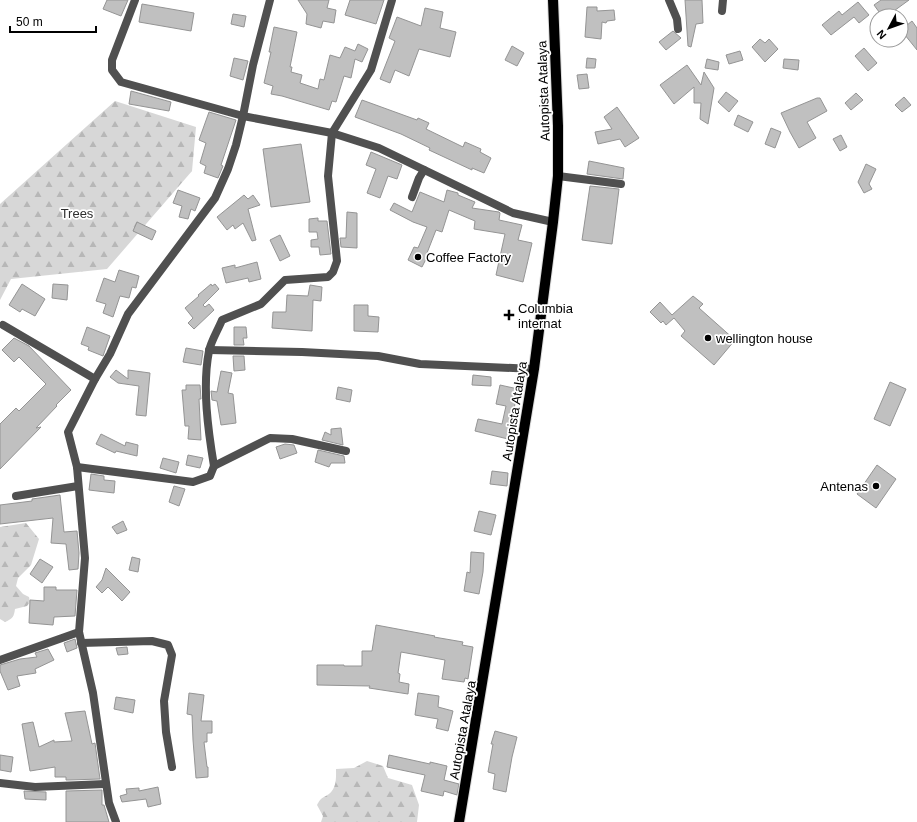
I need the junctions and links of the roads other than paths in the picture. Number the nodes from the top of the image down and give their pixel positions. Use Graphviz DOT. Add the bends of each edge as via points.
graph roads {
  1 [pos="135,0"];
  2 [pos="270,0"];
  3 [pos="392,0"];
  4 [pos="553,0"];
  5 [pos="670,0"];
  6 [pos="723,0"];
  7 [pos="722,11"];
  8 [pos="678,29"];
  9 [pos="243,116"];
  10 [pos="332,133"];
  11 [pos="424,170"];
  12 [pos="558,176"];
  13 [pos="621,184"];
  14 [pos="412,197"];
  15 [pos="553,222"];
  16 [pos="3,325"];
  17 [pos="209,350"];
  18 [pos="534,369"];
  19 [pos="95,379"];
  20 [pos="346,451"];
  21 [pos="214,466"];
  22 [pos="77,467"];
  23 [pos="78,486"];
  24 [pos="16,496"];
  25 [pos="79,632"];
  26 [pos="81,643"];
  27 [pos="0,660"];
  28 [pos="172,767"];
  29 [pos="0,783"];
  30 [pos="105,784"];
  31 [pos="116,822"];
  32 [pos="459,822"];
  1 -- 9 [label="street" via="112,60 112,70 121,82"];
  2 -- 9 [label="street"];
  3 -- 10 [label="street" via="370,70"];
  4 -- 12 [label="main road, Autopista Atalaya"];
  5 -- 8 [label="street"];
  6 -- 7 [label="street"];
  9 -- 10 [label="street"];
  9 -- 19 [label="street" via="228,169 215,198 128,314 110,354"];
  10 -- 11 [label="street" via="379,148"];
  10 -- 17 [label="street" via="328,176 337,261 333,272 328,277 285,280 261,304 222,320"];
  11 -- 14 [label="street"];
  11 -- 15 [label="street" via="513,213"];
  12 -- 13 [label="street"];
  12 -- 15 [label="main road, Autopista Atalaya"];
  15 -- 18 [label="main road, Autopista Atalaya"];
  16 -- 19 [label="street"];
  17 -- 18 [label="street" via="378,356 420,364"];
  17 -- 21 [label="street" via="206,385 208,430"];
  18 -- 32 [label="main road, Autopista Atalaya"];
  19 -- 22 [label="street" via="68,432"];
  20 -- 21 [label="street" via="292,439 270,438"];
  21 -- 22 [label="street" via="210,476 193,482"];
  22 -- 23 [label="street"];
  23 -- 24 [label="street"];
  23 -- 25 [label="street" via="85,558"];
  25 -- 26 [label="street"];
  25 -- 27 [label="street"];
  26 -- 28 [label="street" via="152,641 168,645 172,655 164,701"];
  26 -- 30 [label="street" via="93,693"];
  29 -- 30 [label="street" via="35,787"];
  30 -- 31 [label="street"];
}
